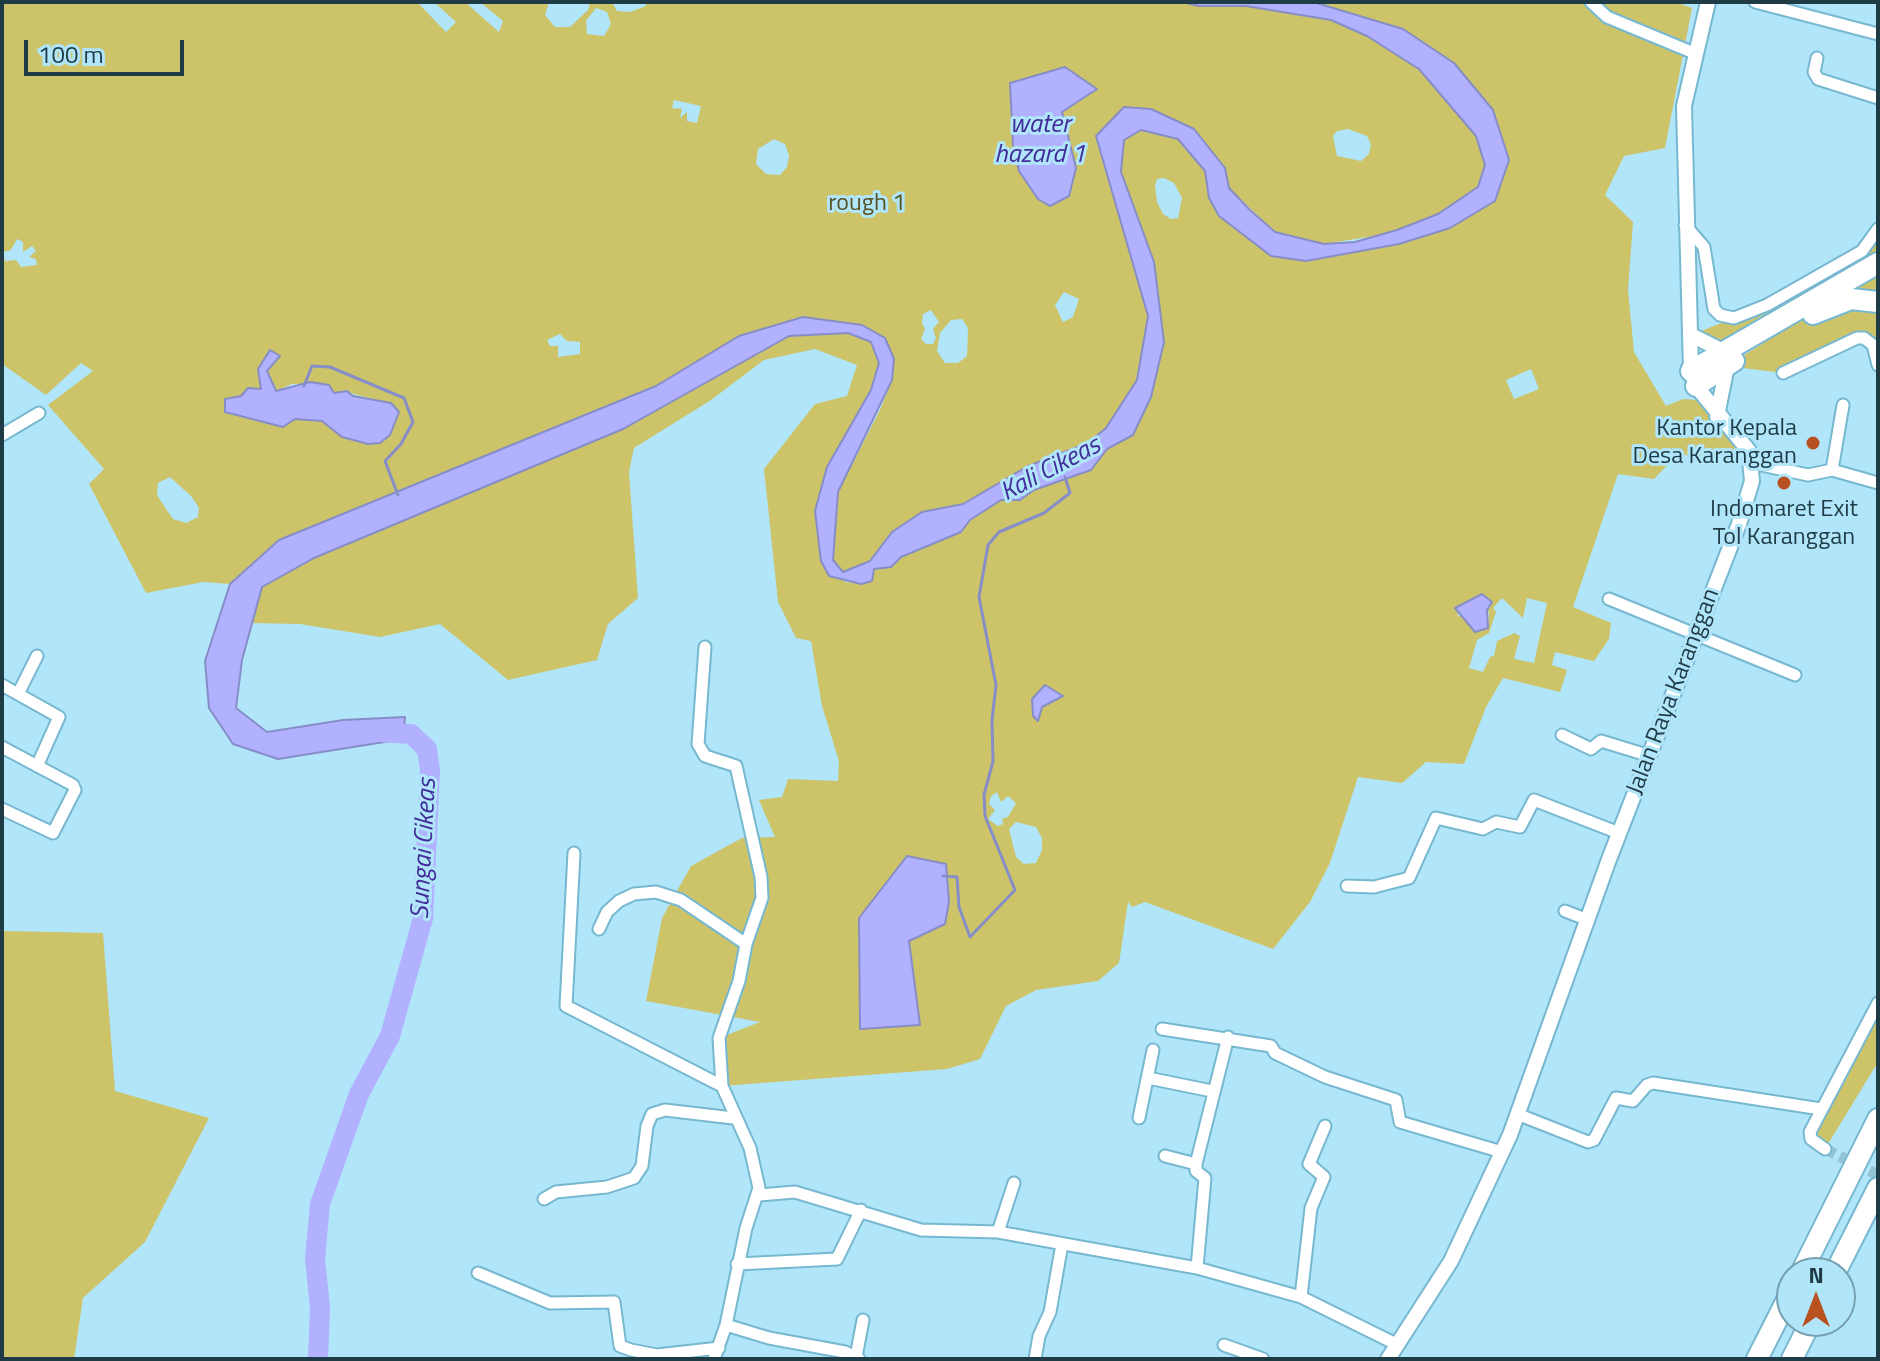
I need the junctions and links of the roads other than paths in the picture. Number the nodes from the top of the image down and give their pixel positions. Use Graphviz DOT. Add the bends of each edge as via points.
graph roads {
  1 [pos="1591,2"];
  2 [pos="1708,2"];
  3 [pos="1755,2"];
  4 [pos="1878,34"];
  5 [pos="1694,53"];
  6 [pos="1817,58"];
  7 [pos="1878,98"];
  8 [pos="1685,224"];
  9 [pos="1878,229"];
  10 [pos="1878,263"];
  11 [pos="1878,302"];
  12 [pos="1691,335"];
  13 [pos="1726,359"];
  14 [pos="1878,365"];
  15 [pos="1783,373"];
  16 [pos="1693,379"];
  17 [pos="1843,405"];
  18 [pos="39,413"];
  19 [pos="1717,416"];
  20 [pos="2,435"];
  21 [pos="1752,463"];
  22 [pos="1832,470"];
  23 [pos="1878,483"];
  24 [pos="1609,599"];
  25 [pos="1695,635"];
  26 [pos="705,647"];
  27 [pos="37,656"];
  28 [pos="1795,675"];
  29 [pos="2,685"];
  30 [pos="18,694"];
  31 [pos="1562,735"];
  32 [pos="2,747"];
  33 [pos="1650,756"];
  34 [pos="37,766"];
  35 [pos="2,809"];
  36 [pos="1619,833"];
  37 [pos="574,853"];
  38 [pos="1347,886"];
  39 [pos="1565,911"];
  40 [pos="1588,920"];
  41 [pos="599,929"];
  42 [pos="746,944"];
  43 [pos="1878,1003"];
  44 [pos="1162,1029"];
  45 [pos="1228,1037"];
  46 [pos="1153,1050"];
  47 [pos="1148,1078"];
  48 [pos="722,1086"];
  49 [pos="1212,1091"];
  50 [pos="1821,1109"];
  51 [pos="1517,1114"];
  52 [pos="733,1118"];
  53 [pos="1139,1118"];
  54 [pos="1878,1119"];
  55 [pos="1325,1126"];
  56 [pos="1825,1149"];
  57 [pos="1502,1152"];
  58 [pos="1165,1156"];
  59 [pos="1196,1164"];
  60 [pos="1014,1183"];
  61 [pos="1878,1188"];
  62 [pos="759,1195"];
  63 [pos="544,1199"];
  64 [pos="861,1210"];
  65 [pos="998,1232"];
  66 [pos="1062,1244"];
  67 [pos="1809,1257"];
  68 [pos="1843,1257"];
  69 [pos="737,1264"];
  70 [pos="1197,1268"];
  71 [pos="478,1273"];
  72 [pos="1301,1297"];
  73 [pos="863,1320"];
  74 [pos="1776,1322"];
  75 [pos="726,1325"];
  76 [pos="1803,1337"];
  77 [pos="1224,1345"];
  78 [pos="1398,1345"];
  79 [pos="716,1353"];
  80 [pos="850,1357"];
  81 [pos="1035,1359"];
  82 [pos="1263,1359"];
  83 [pos="1388,1359"];
  84 [pos="1757,1359"];
  85 [pos="1792,1359"];
  1 -- 5 [label="street" via="1607,17"];
  2 -- 5 [label="street"];
  3 -- 4 [label="street"];
  5 -- 8 [label="street" via="1684,106"];
  6 -- 7 [label="street" via="1818,79"];
  8 -- 9 [label="street" via="1704,247 1714,309 1734,318 1862,251"];
  8 -- 12 [label="street"];
  10 -- 13 [label="highway"];
  11 -- 13 [label="highway" via="1839,301"];
  12 -- 13 [label="street"];
  12 -- 16 [label="street"];
  13 -- 16 [label="highway"];
  13 -- 19 [label="street"];
  14 -- 15 [label="street" via="1873,345 1857,338"];
  16 -- 19 [label="street"];
  17 -- 22 [label="street"];
  18 -- 20 [label="street"];
  19 -- 21 [label="street" via="1741,439"];
  21 -- 22 [label="street" via="1808,475"];
  21 -- 25 [label="street, Jalan Raya Karanggan" via="1739,524"];
  22 -- 23 [label="street"];
  24 -- 25 [label="street"];
  25 -- 28 [label="street"];
  25 -- 33 [label="street, Jalan Raya Karanggan"];
  26 -- 42 [label="street" via="698,744 705,756 736,766 761,877 762,898"];
  27 -- 30 [label="street"];
  29 -- 30 [label="street"];
  30 -- 34 [label="street" via="59,717"];
  31 -- 33 [label="street" via="1591,749 1601,741"];
  32 -- 34 [label="street"];
  33 -- 36 [label="street, Jalan Raya Karanggan"];
  34 -- 35 [label="street" via="75,790 57,830 47,833"];
  36 -- 38 [label="street" via="1534,800 1520,827 1496,822 1483,829 1437,818 1409,878 1374,887"];
  36 -- 40 [label="street, Jalan Raya Karanggan"];
  37 -- 48 [label="street" via="566,1006"];
  39 -- 40 [label="street"];
  40 -- 51 [label="street, Jalan Raya Karanggan"];
  41 -- 42 [label="street" via="619,901 656,892 681,900"];
  42 -- 48 [label="street" via="719,1038"];
  43 -- 50 [label="street"];
  44 -- 45 [label="street"];
  45 -- 49 [label="street"];
  45 -- 57 [label="street" via="1271,1046 1275,1053 1331,1080 1392,1098 1400,1122"];
  46 -- 47 [label="street"];
  47 -- 49 [label="street"];
  47 -- 53 [label="street"];
  48 -- 52 [label="street"];
  49 -- 59 [label="street"];
  50 -- 51 [label="street" via="1653,1083 1633,1101 1616,1098 1588,1142"];
  50 -- 56 [label="street" via="1810,1136"];
  51 -- 57 [label="street, Jalan Raya Karanggan"];
  52 -- 62 [label="street" via="750,1148"];
  52 -- 63 [label="street" via="665,1110 652,1114 642,1166 634,1178 607,1187 556,1192"];
  54 -- 67 [label="highway"];
  55 -- 72 [label="street" via="1309,1164 1324,1177 1311,1208"];
  57 -- 78 [label="street, Jalan Raya Karanggan" via="1451,1261"];
  58 -- 59 [label="street"];
  59 -- 70 [label="street" via="1205,1178"];
  60 -- 65 [label="street"];
  61 -- 68 [label="highway"];
  62 -- 64 [label="street" via="795,1192"];
  62 -- 69 [label="street"];
  64 -- 65 [label="street" via="921,1230"];
  64 -- 69 [label="street" via="837,1259"];
  65 -- 66 [label="street"];
  66 -- 70 [label="street"];
  66 -- 81 [label="street"];
  69 -- 75 [label="street"];
  70 -- 72 [label="street"];
  71 -- 79 [label="street" via="550,1303 614,1302 620,1346 631,1350 657,1355"];
  72 -- 78 [label="street"];
  73 -- 80 [label="street"];
  74 -- 84 [label="highway"];
  75 -- 79 [label="street"];
  75 -- 80 [label="street"];
  76 -- 85 [label="highway"];
  77 -- 82 [label="street"];
  78 -- 83 [label="street, Jalan Raya Karanggan"];
}
